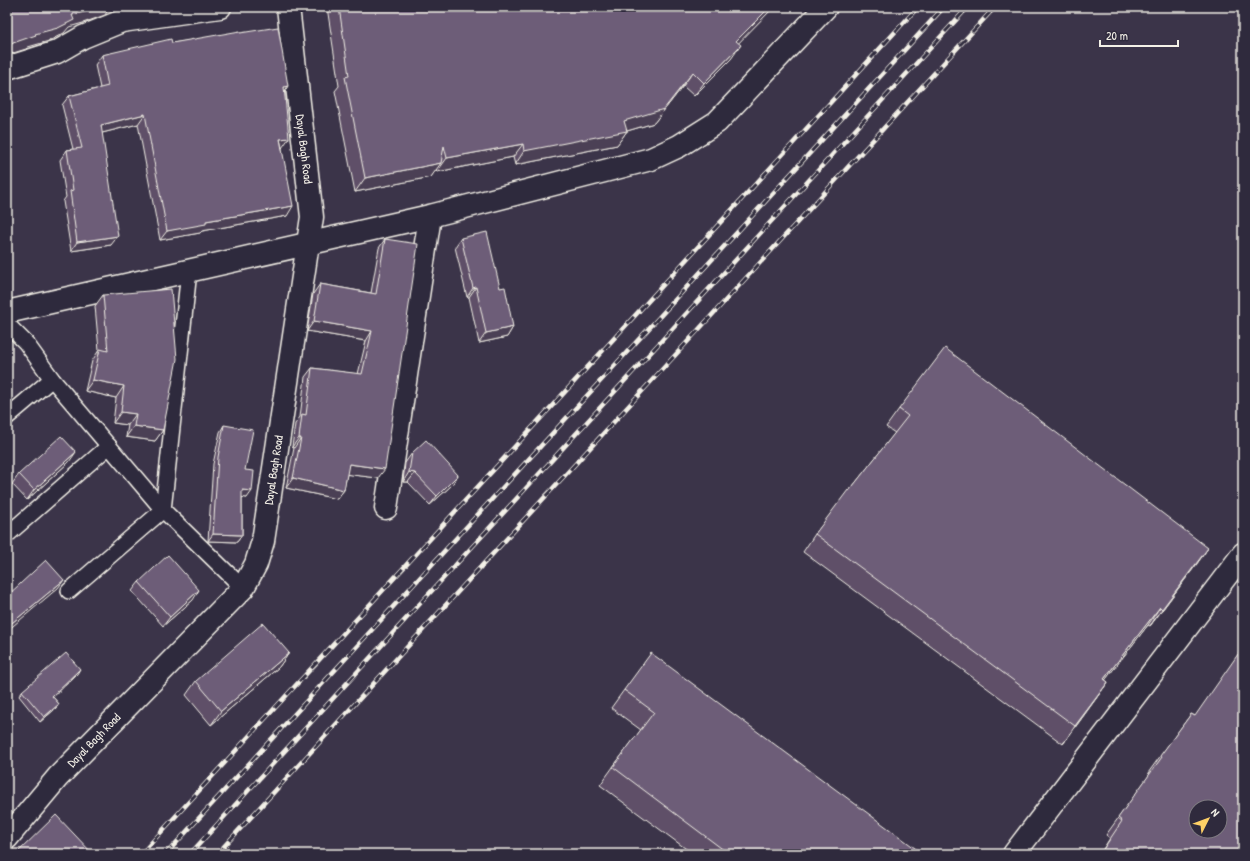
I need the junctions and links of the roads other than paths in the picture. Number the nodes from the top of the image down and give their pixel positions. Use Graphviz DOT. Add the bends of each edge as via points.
graph roads {
  1 [pos="220,7"];
  2 [pos="288,7"];
  3 [pos="826,7"];
  4 [pos="7,68"];
  5 [pos="430,216"];
  6 [pos="307,244"];
  7 [pos="189,271"];
  8 [pos="7,312"];
  9 [pos="7,324"];
  10 [pos="52,379"];
  11 [pos="7,417"];
  12 [pos="109,446"];
  13 [pos="386,508"];
  14 [pos="163,510"];
  15 [pos="7,535"];
  16 [pos="1243,554"];
  17 [pos="243,588"];
  18 [pos="69,591"];
  19 [pos="7,838"];
  20 [pos="1014,854"];
  1 -- 4 [label="street" via="122,21 83,37 57,52"];
  2 -- 6 [label="street, Dayal Bagh Road" via="312,218"];
  3 -- 5 [label="street" via="717,122 679,146 651,159"];
  5 -- 6 [label="street"];
  5 -- 13 [label="street"];
  6 -- 7 [label="street"];
  6 -- 17 [label="street, Dayal Bagh Road" via="263,541 256,564"];
  7 -- 8 [label="street"];
  7 -- 14 [label="lane"];
  9 -- 10 [label="lane" via="26,343"];
  10 -- 11 [label="lane"];
  10 -- 12 [label="lane"];
  12 -- 14 [label="lane"];
  12 -- 15 [label="lane"];
  14 -- 17 [label="lane"];
  14 -- 18 [label="lane"];
  16 -- 20 [label="street"];
  17 -- 19 [label="street, Dayal Bagh Road" via="58,777"];
}
